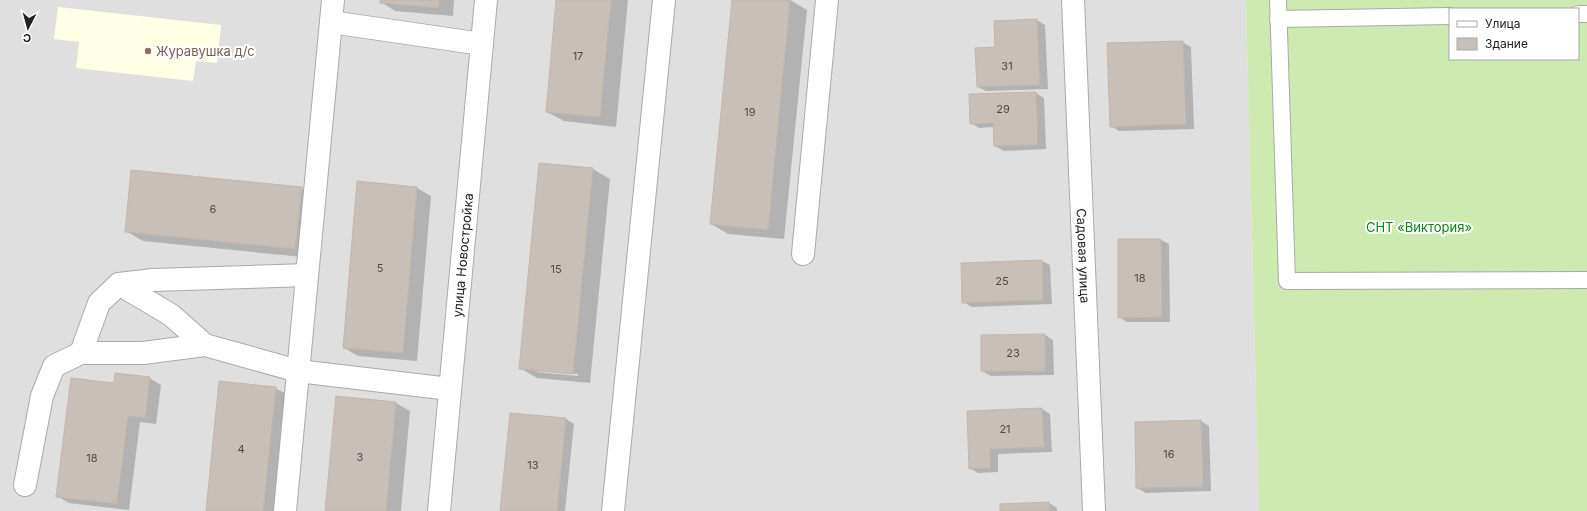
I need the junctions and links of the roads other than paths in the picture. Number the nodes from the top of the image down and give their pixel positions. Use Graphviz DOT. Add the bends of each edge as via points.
graph roads {
  1 [pos="333,0"];
  2 [pos="486,0"];
  3 [pos="664,0"];
  4 [pos="827,0"];
  5 [pos="1073,0"];
  6 [pos="1278,0"];
  7 [pos="1449,16"];
  8 [pos="1278,19"];
  9 [pos="331,22"];
  10 [pos="482,44"];
  11 [pos="803,254"];
  12 [pos="307,275"];
  13 [pos="1587,280"];
  14 [pos="119,284"];
  15 [pos="205,345"];
  16 [pos="81,353"];
  17 [pos="298,371"];
  18 [pos="450,388"];
  19 [pos="25,485"];
  20 [pos="285,511"];
  21 [pos="439,511"];
  22 [pos="613,511"];
  23 [pos="1094,511"];
  1 -- 9 [label="street"];
  2 -- 10 [label="street, улица Новостройка"];
  3 -- 22 [label="street"];
  4 -- 11 [label="street"];
  5 -- 23 [label="street, Садовая улица"];
  6 -- 8 [label="lane"];
  7 -- 8 [label="lane"];
  8 -- 13 [label="lane" via="1287,281"];
  9 -- 10 [label="street"];
  9 -- 12 [label="street"];
  10 -- 18 [label="street, улица Новостройка"];
  12 -- 14 [label="street" via="154,280"];
  12 -- 17 [label="street"];
  14 -- 15 [label="street" via="171,315"];
  14 -- 16 [label="street" via="99,303"];
  15 -- 16 [label="street" via="143,353"];
  15 -- 17 [label="street"];
  16 -- 19 [label="street" via="54,366 42,396"];
  17 -- 18 [label="street"];
  17 -- 20 [label="street"];
  18 -- 21 [label="street, улица Новостройка"];
}
